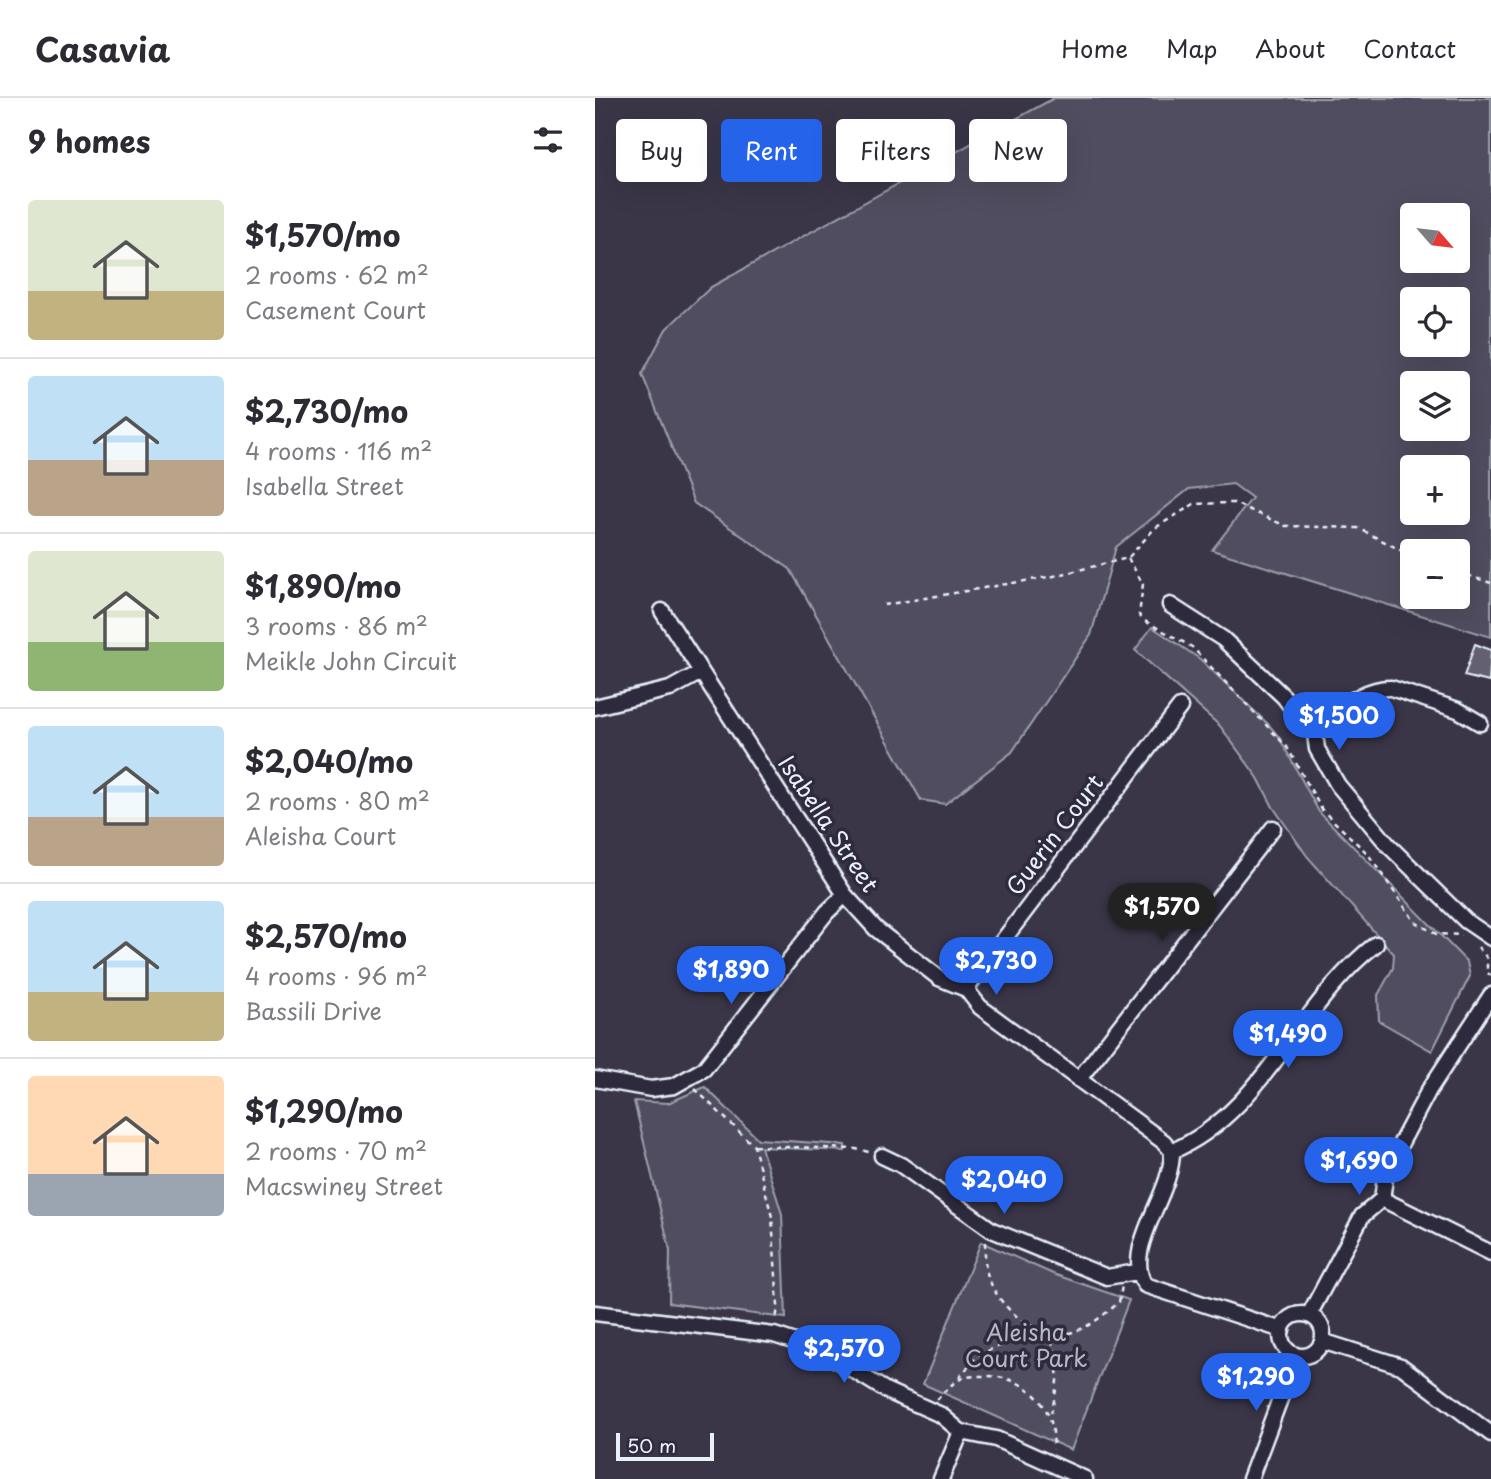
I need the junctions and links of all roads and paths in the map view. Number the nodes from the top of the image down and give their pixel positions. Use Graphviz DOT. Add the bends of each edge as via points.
graph roads {
  1 [pos="1400,550"];
  2 [pos="1128,558"];
  3 [pos="1470,576"];
  4 [pos="1491,583"];
  5 [pos="884,605"];
  6 [pos="1170,606"];
  7 [pos="662,611"];
  8 [pos="701,672"];
  9 [pos="595,707"];
  10 [pos="1180,707"];
  11 [pos="1480,723"];
  12 [pos="1314,726"];
  13 [pos="1273,828"];
  14 [pos="845,895"];
  15 [pos="1469,938"];
  16 [pos="1491,938"];
  17 [pos="1475,943"];
  18 [pos="1376,944"];
  19 [pos="1491,975"];
  20 [pos="966,989"];
  21 [pos="1491,995"];
  22 [pos="595,1079"];
  23 [pos="1079,1079"];
  24 [pos="686,1081"];
  25 [pos="754,1146"];
  26 [pos="1172,1151"];
  27 [pos="882,1156"];
  28 [pos="1382,1199"];
  29 [pos="992,1230"];
  30 [pos="1491,1253"];
  31 [pos="1137,1272"];
  32 [pos="1121,1276"];
  33 [pos="595,1313"];
  34 [pos="1310,1315"];
  35 [pos="1037,1330"];
  36 [pos="1282,1330"];
  37 [pos="1045,1332"];
  38 [pos="774,1335"];
  39 [pos="1322,1341"];
  40 [pos="1294,1354"];
  41 [pos="959,1379"];
  42 [pos="932,1411"];
  43 [pos="1050,1415"];
  44 [pos="961,1432"];
  45 [pos="1491,1434"];
  46 [pos="1048,1462"];
  47 [pos="941,1479"];
  48 [pos="1085,1479"];
  49 [pos="1250,1479"];
  1 -- 2 [label="path" via="1358,528 1286,526 1234,503 1194,504 1155,528"];
  2 -- 5 [label="path"];
  2 -- 15 [label="path" via="1143,584 1139,615 1205,659 1287,747 1322,810 1368,854 1415,922 1436,934"];
  3 -- 4 [label="path"];
  6 -- 12 [label="street" via="1223,639"];
  7 -- 8 [label="street, Isabella Street"];
  8 -- 9 [label="street" via="670,689"];
  8 -- 14 [label="street, Isabella Street"];
  10 -- 20 [label="street, Guerin Court"];
  11 -- 12 [label="street" via="1458,710 1381,687"];
  12 -- 16 [label="street" via="1317,749 1338,785 1388,846 1466,921"];
  13 -- 23 [label="street"];
  14 -- 20 [label="street, Isabella Street" via="876,929 939,978"];
  14 -- 24 [label="street" via="704,1069"];
  17 -- 19 [label="path" via="1487,958"];
  18 -- 26 [label="street" via="1348,966 1237,1107 1198,1140"];
  20 -- 23 [label="street, Isabella Street" via="980,1007"];
  21 -- 28 [label="street" via="1429,1090 1386,1171"];
  22 -- 24 [label="street" via="651,1089"];
  23 -- 26 [label="street, Isabella Street"];
  24 -- 25 [label="path"];
  25 -- 27 [label="path" via="856,1149"];
  25 -- 38 [label="path" via="772,1217 778,1306"];
  26 -- 31 [label="street" via="1173,1170 1137,1256"];
  27 -- 29 [label="street"];
  28 -- 30 [label="street"];
  28 -- 34 [label="street" via="1362,1216"];
  29 -- 32 [label="street" via="1101,1274"];
  29 -- 35 [label="path" via="985,1240 989,1279 1005,1306"];
  31 -- 32 [label="street"];
  31 -- 36 [label="street" via="1145,1285 1164,1293"];
  32 -- 37 [label="path" via="1123,1295 1107,1313 1069,1333"];
  33 -- 38 [label="street"];
  34 -- 36 [label="street" via="1296,1315"];
  34 -- 39 [label="street" via="1322,1328"];
  35 -- 37 [label="path"];
  35 -- 41 [label="path" via="978,1355"];
  36 -- 40 [label="street" via="1284,1344"];
  37 -- 43 [label="path" via="1052,1341 1057,1369"];
  38 -- 42 [label="street" via="820,1350 887,1391"];
  39 -- 40 [label="street" via="1311,1354"];
  39 -- 45 [label="street" via="1401,1366"];
  40 -- 49 [label="street"];
  41 -- 42 [label="path" via="938,1398"];
  41 -- 43 [label="path" via="1008,1379 1028,1387"];
  42 -- 44 [label="street"];
  43 -- 46 [label="path" via="1054,1439"];
  44 -- 46 [label="street" via="996,1439"];
  44 -- 47 [label="street"];
  46 -- 48 [label="street"];
}
